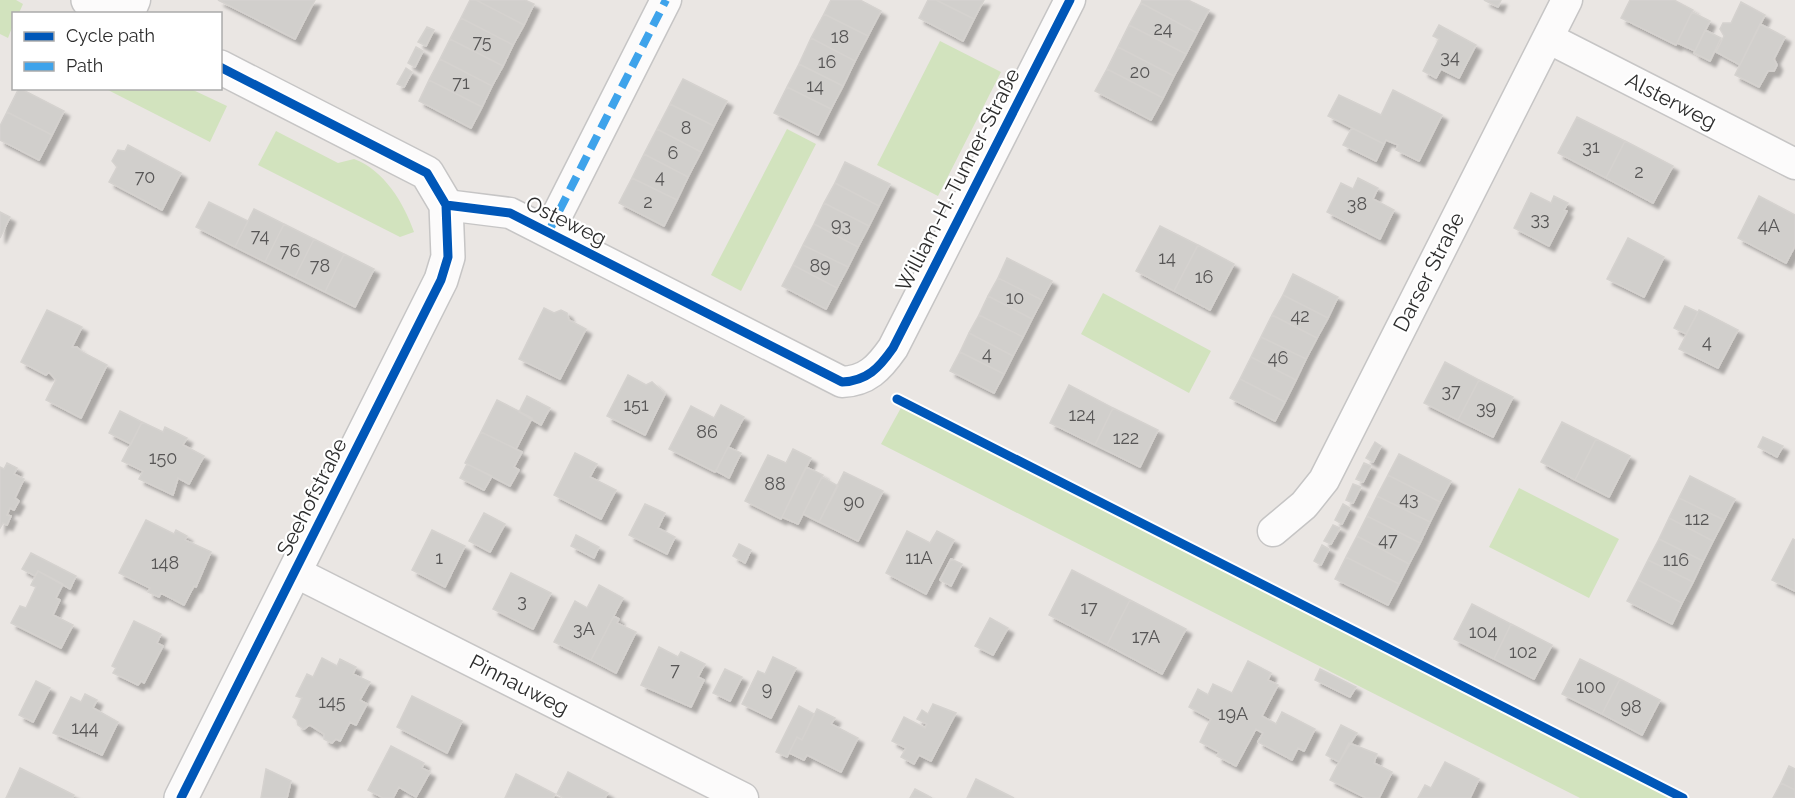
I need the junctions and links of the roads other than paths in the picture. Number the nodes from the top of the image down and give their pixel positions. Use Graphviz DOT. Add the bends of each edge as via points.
graph roads {
  1 [pos="88,0"];
  2 [pos="666,0"];
  3 [pos="1070,0"];
  4 [pos="1568,0"];
  5 [pos="111,12"];
  6 [pos="1548,38"];
  7 [pos="222,68"];
  8 [pos="1795,164"];
  9 [pos="446,205"];
  10 [pos="549,231"];
  11 [pos="873,373"];
  12 [pos="1273,531"];
  13 [pos="295,572"];
  14 [pos="181,798"];
  15 [pos="743,798"];
  1 -- 5 [label="street"];
  2 -- 10 [label="street"];
  3 -- 11 [label="street, William-H.-Tunner-Straße" via="893,348"];
  4 -- 6 [label="street, Darser Straße"];
  6 -- 8 [label="street, Alsterweg"];
  6 -- 12 [label="street, Darser Straße" via="1324,480 1304,505"];
  7 -- 9 [label="street" via="427,173"];
  9 -- 10 [label="street, Osteweg" via="510,213"];
  9 -- 13 [label="street, Seehofstraße" via="448,257 441,280"];
  10 -- 11 [label="street, Osteweg" via="842,382 856,382"];
  13 -- 14 [label="street, Seehofstraße"];
  13 -- 15 [label="street, Pinnauweg"];
}
